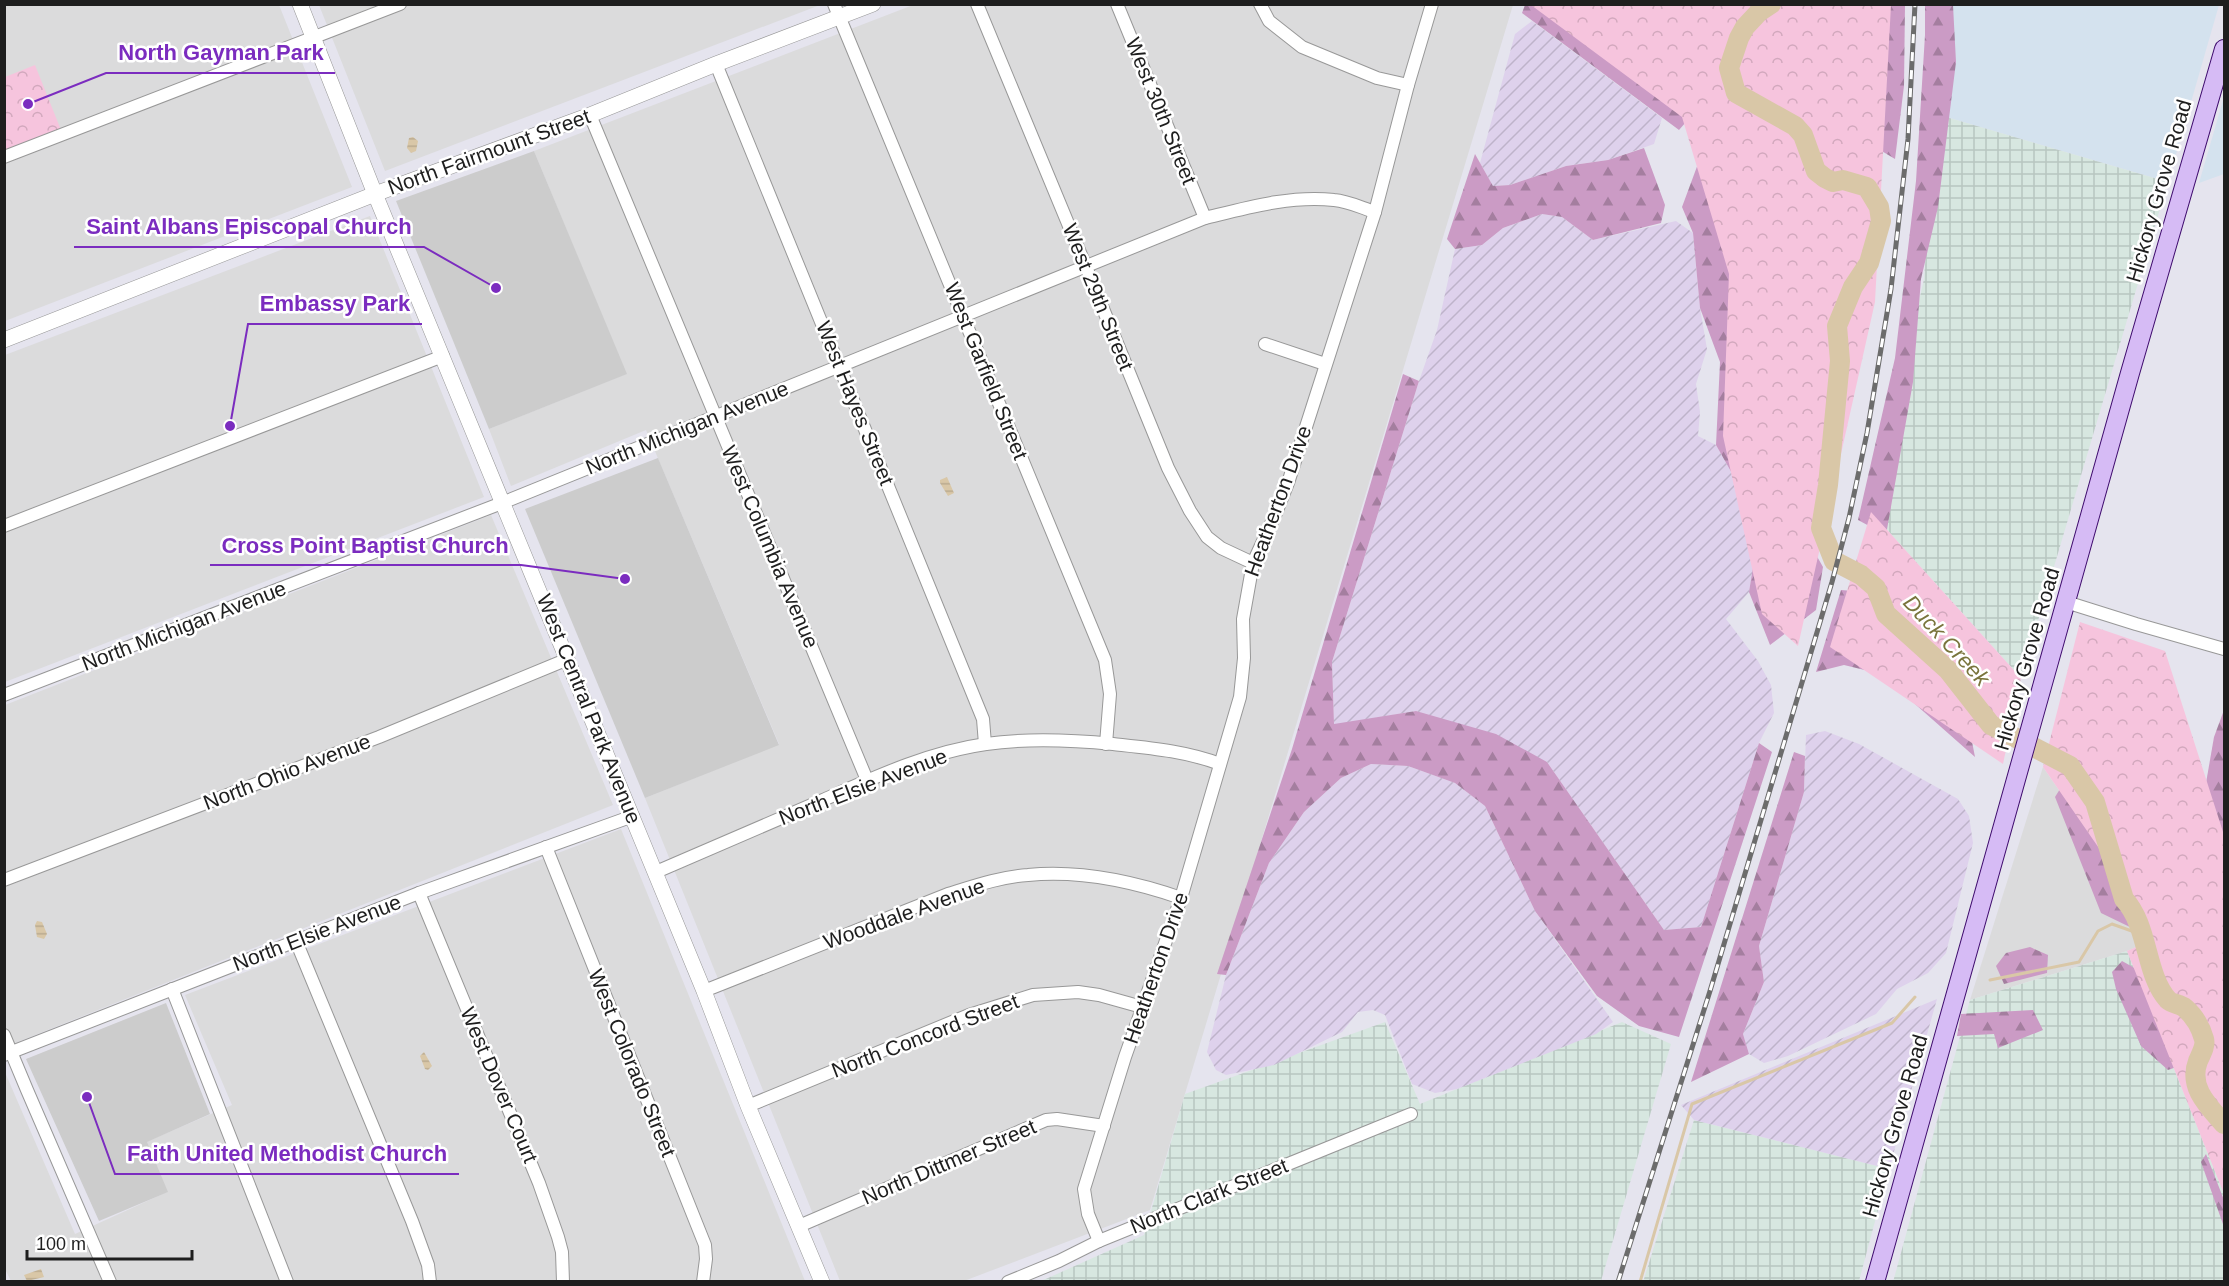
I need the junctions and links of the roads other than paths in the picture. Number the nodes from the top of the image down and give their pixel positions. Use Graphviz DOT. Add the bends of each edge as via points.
graph roads {
  1 [pos="300,4"];
  2 [pos="400,4"];
  3 [pos="873,4"];
  4 [pos="976,4"];
  5 [pos="1117,4"];
  6 [pos="1260,4"];
  7 [pos="1432,4"];
  8 [pos="837,11"];
  9 [pos="313,38"];
  10 [pos="2224,48"];
  11 [pos="716,64"];
  12 [pos="1408,85"];
  13 [pos="590,115"];
  14 [pos="4,158"];
  15 [pos="375,194"];
  16 [pos="1375,212"];
  17 [pos="1205,218"];
  18 [pos="1086,267"];
  19 [pos="964,316"];
  20 [pos="4,340"];
  21 [pos="1265,344"];
  22 [pos="443,356"];
  23 [pos="1325,364"];
  24 [pos="841,366"];
  25 [pos="716,417"];
  26 [pos="502,503"];
  27 [pos="4,526"];
  28 [pos="1252,563"];
  29 [pos="2066,602"];
  30 [pos="2224,649"];
  31 [pos="568,660"];
  32 [pos="4,695"];
  33 [pos="985,744"];
  34 [pos="1106,744"];
  35 [pos="1220,764"];
  36 [pos="867,780"];
  37 [pos="633,816"];
  38 [pos="546,847"];
  39 [pos="656,872"];
  40 [pos="4,880"];
  41 [pos="419,893"];
  42 [pos="1181,898"];
  43 [pos="296,941"];
  44 [pos="172,989"];
  45 [pos="704,991"];
  46 [pos="1143,1007"];
  47 [pos="4,1035"];
  48 [pos="8,1054"];
  49 [pos="748,1106"];
  50 [pos="1411,1114"];
  51 [pos="1104,1126"];
  52 [pos="799,1226"];
  53 [pos="1099,1241"];
  54 [pos="110,1281"];
  55 [pos="287,1281"];
  56 [pos="430,1281"];
  57 [pos="563,1281"];
  58 [pos="703,1281"];
  59 [pos="822,1281"];
  60 [pos="1008,1281"];
  61 [pos="1875,1281"];
  1 -- 9 [label="street, West Central Park Avenue"];
  2 -- 9 [label="street"];
  3 -- 8 [label="street, North Fairmount Street"];
  4 -- 18 [label="street, West 29th Street"];
  5 -- 17 [label="street, West 30th Street"];
  6 -- 12 [label="street" via="1269,21 1302,47 1377,78"];
  7 -- 12 [label="street, Heatherton Drive"];
  8 -- 11 [label="street, North Fairmount Street"];
  8 -- 19 [label="street, West Garfield Street"];
  9 -- 14 [label="street"];
  9 -- 15 [label="street, West Central Park Avenue"];
  10 -- 29 [label="main road, Hickory Grove Road"];
  11 -- 13 [label="street, North Fairmount Street"];
  11 -- 24 [label="street, West Hayes Street"];
  12 -- 16 [label="street, Heatherton Drive"];
  13 -- 15 [label="street, North Fairmount Street"];
  13 -- 25 [label="street, West Columbia Avenue"];
  15 -- 20 [label="street, North Fairmount Street"];
  15 -- 22 [label="street, West Central Park Avenue"];
  16 -- 17 [label="street, North Michigan Avenue" via="1336,200 1311,200 1260,205"];
  16 -- 23 [label="street, Heatherton Drive"];
  17 -- 18 [label="street, North Michigan Avenue"];
  18 -- 19 [label="street, North Michigan Avenue"];
  18 -- 28 [label="street, West 29th Street" via="1168,468 1190,511 1207,537"];
  19 -- 24 [label="street, North Michigan Avenue"];
  19 -- 34 [label="street, West Garfield Street" via="1105,660 1110,694"];
  21 -- 23 [label="street"];
  22 -- 26 [label="street, West Central Park Avenue"];
  22 -- 27 [label="street"];
  23 -- 28 [label="street, Heatherton Drive" via="1288,483"];
  24 -- 25 [label="street, North Michigan Avenue"];
  24 -- 33 [label="street, West Hayes Street" via="983,719"];
  25 -- 26 [label="street, North Michigan Avenue"];
  25 -- 36 [label="street, West Columbia Avenue"];
  26 -- 31 [label="street, West Central Park Avenue"];
  26 -- 32 [label="street, North Michigan Avenue"];
  28 -- 35 [label="street, Heatherton Drive" via="1240,697"];
  29 -- 30 [label="street"];
  29 -- 61 [label="main road, Hickory Grove Road"];
  31 -- 37 [label="street, West Central Park Avenue"];
  31 -- 40 [label="street, North Ohio Avenue" via="379,737"];
  33 -- 34 [label="street, North Elsie Avenue"];
  33 -- 36 [label="street, North Elsie Avenue" via="914,762"];
  34 -- 35 [label="street, North Elsie Avenue" via="1198,756"];
  35 -- 42 [label="street, Heatherton Drive"];
  36 -- 39 [label="street, North Elsie Avenue"];
  37 -- 38 [label="street, North Elsie Avenue"];
  37 -- 39 [label="street, West Central Park Avenue"];
  38 -- 41 [label="street, North Elsie Avenue"];
  38 -- 58 [label="street, West Colorado Street" via="705,1245"];
  39 -- 45 [label="street, West Central Park Avenue"];
  41 -- 43 [label="street, North Elsie Avenue"];
  41 -- 57 [label="street, West Dover Court" via="539,1183 562,1251"];
  42 -- 45 [label="street, Wooddale Avenue" via="1145,886 1079,874 1028,875 988,882 948,894"];
  42 -- 46 [label="street, Heatherton Drive"];
  43 -- 44 [label="street, North Elsie Avenue"];
  43 -- 56 [label="street" via="412,1221"];
  44 -- 48 [label="street, North Elsie Avenue"];
  44 -- 55 [label="street"];
  45 -- 49 [label="street, West Central Park Avenue"];
  46 -- 49 [label="street, North Concord Street" via="1078,992 1034,995 969,1015"];
  46 -- 51 [label="street, Heatherton Drive"];
  47 -- 48 [label="street"];
  48 -- 54 [label="street"];
  49 -- 52 [label="street, West Central Park Avenue"];
  50 -- 53 [label="street, North Clark Street"];
  51 -- 52 [label="street, North Dittmer Street" via="1046,1120"];
  51 -- 53 [label="street, Heatherton Drive" via="1084,1189 1088,1214"];
  52 -- 59 [label="street, West Central Park Avenue"];
  53 -- 60 [label="street, North Clark Street" via="1059,1262"];
}
